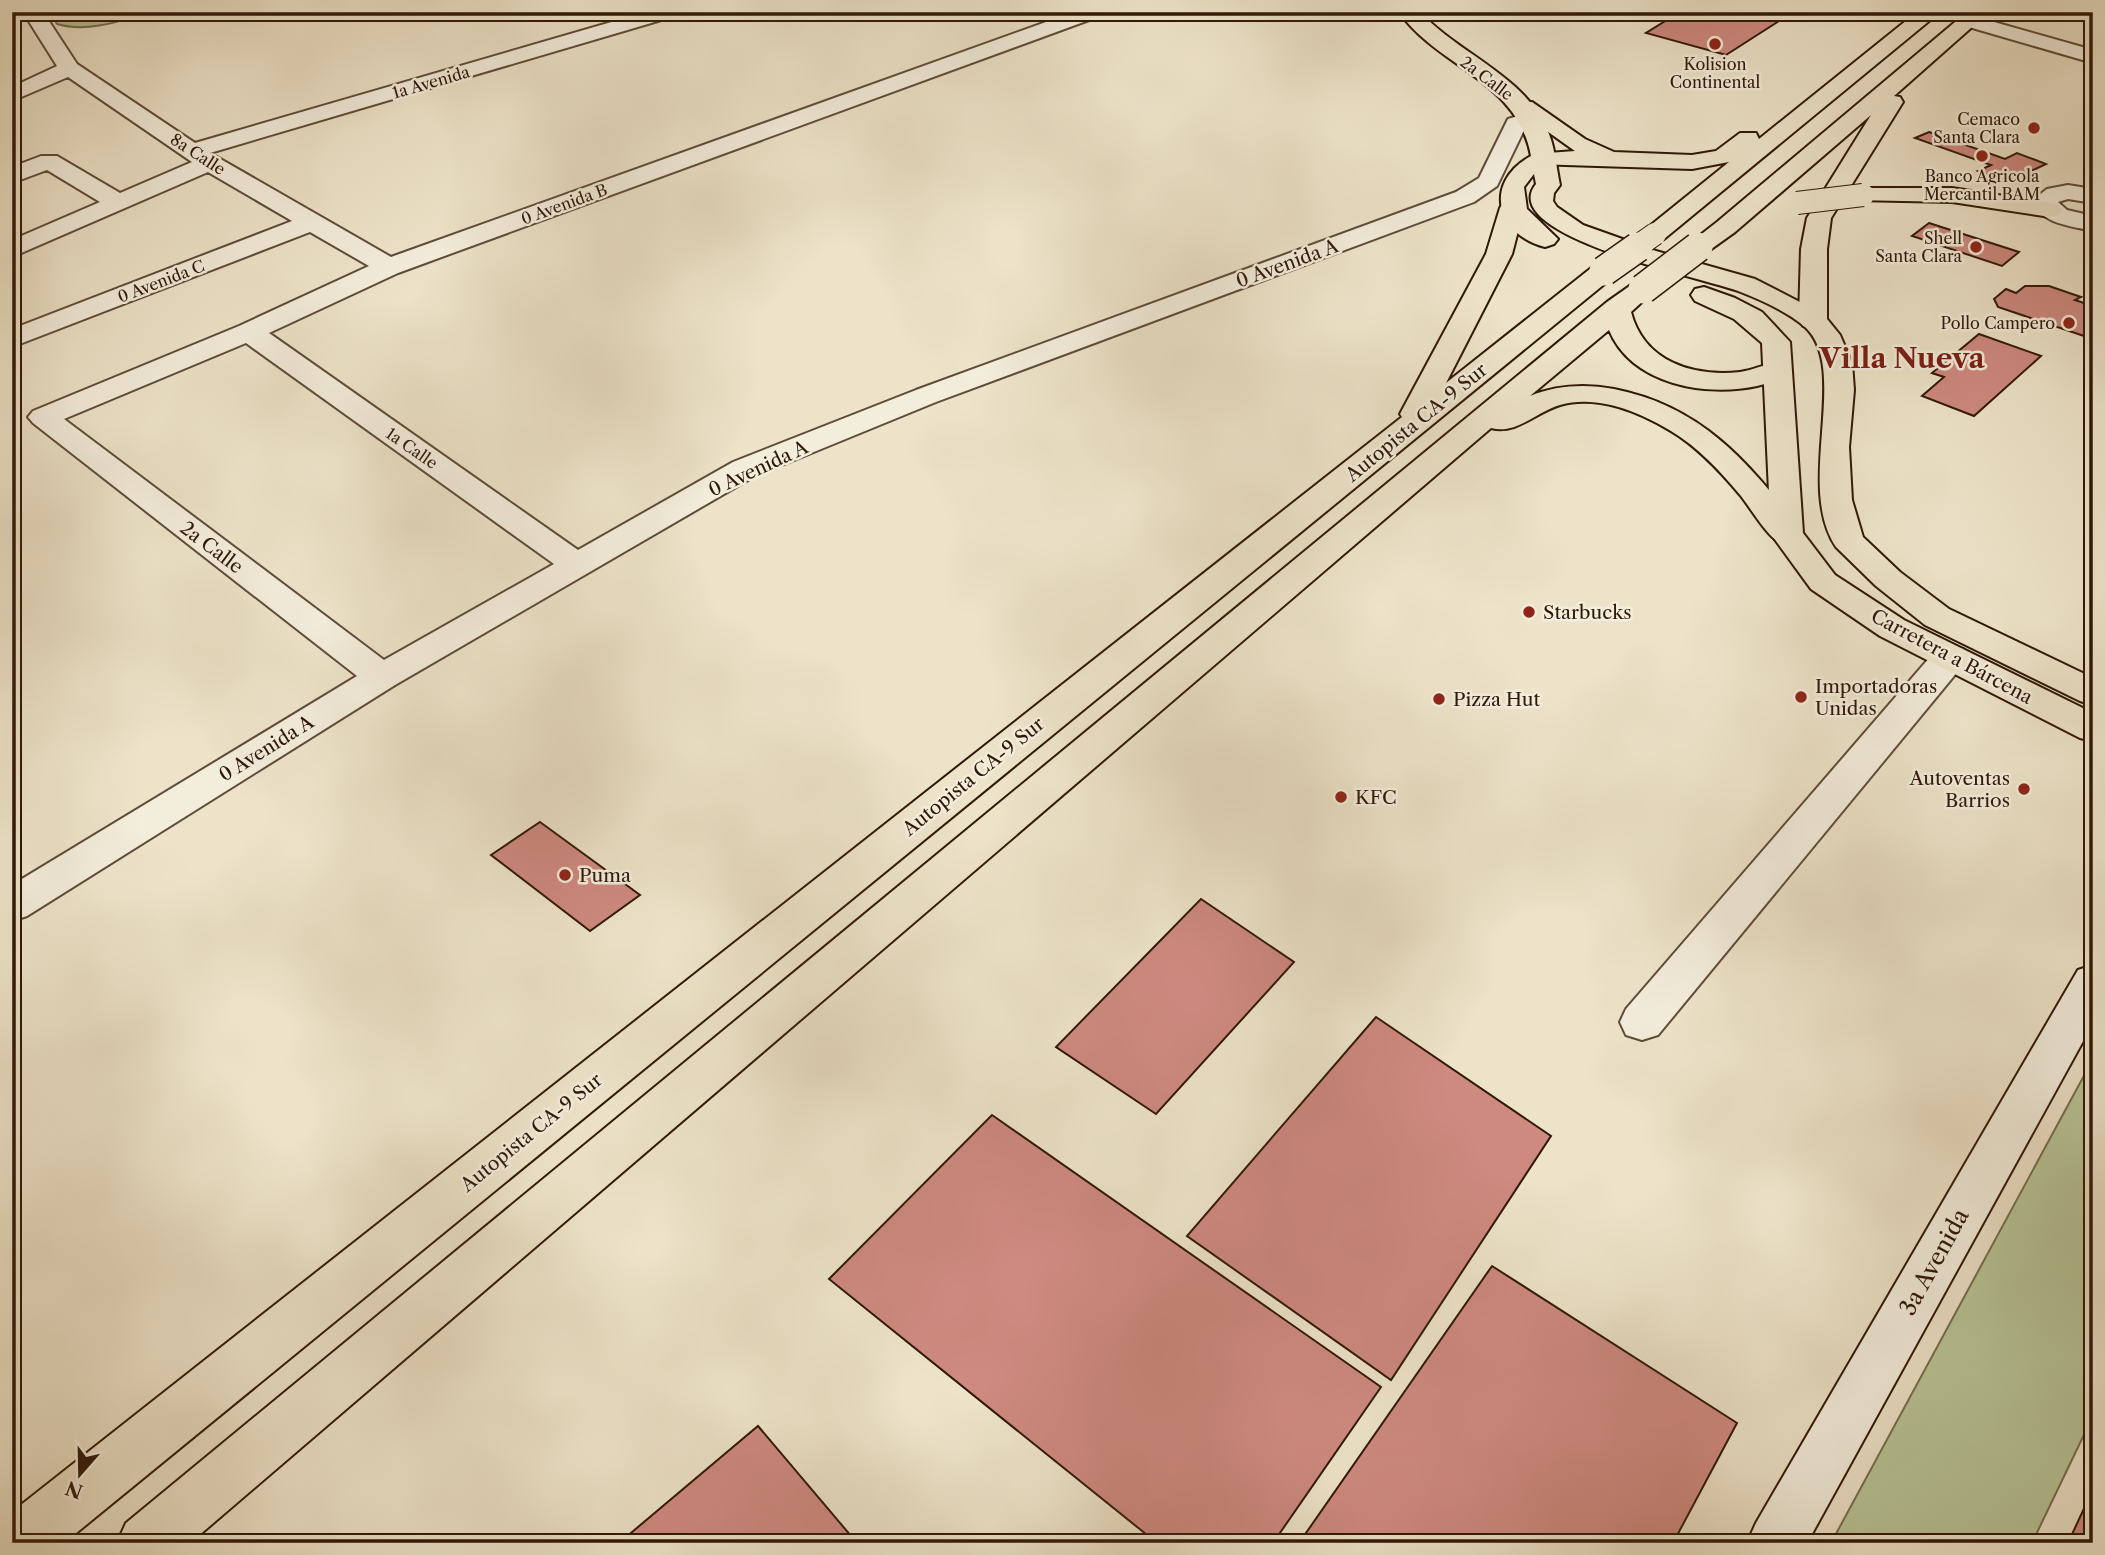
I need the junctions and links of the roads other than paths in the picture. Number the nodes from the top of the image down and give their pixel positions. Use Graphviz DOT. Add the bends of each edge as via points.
graph roads {
  1 [pos="33,12"];
  2 [pos="668,12"];
  3 [pos="1093,12"];
  4 [pos="1409,12"];
  5 [pos="1930,12"];
  6 [pos="1974,16"];
  7 [pos="2093,57"];
  8 [pos="1914,66"];
  9 [pos="69,68"];
  10 [pos="12,95"];
  11 [pos="1806,110"];
  12 [pos="1527,113"];
  13 [pos="202,157"];
  14 [pos="1619,159"];
  15 [pos="1545,172"];
  16 [pos="12,176"];
  17 [pos="2087,193"];
  18 [pos="118,202"];
  19 [pos="1512,208"];
  20 [pos="2050,210"];
  21 [pos="310,223"];
  22 [pos="2092,224"];
  23 [pos="1726,227"];
  24 [pos="1661,230"];
  25 [pos="12,249"];
  26 [pos="389,267"];
  27 [pos="1622,290"];
  28 [pos="1813,320"];
  29 [pos="249,332"];
  30 [pos="12,339"];
  31 [pos="1777,370"];
  32 [pos="43,417"];
  33 [pos="1408,427"];
  34 [pos="1455,443"];
  35 [pos="1787,534"];
  36 [pos="576,564"];
  37 [pos="1950,657"];
  38 [pos="382,677"];
  39 [pos="2093,693"];
  40 [pos="2093,729"];
  41 [pos="12,905"];
  42 [pos="2093,982"];
  43 [pos="1642,1022"];
  44 [pos="19,1543"];
  45 [pos="146,1543"];
  46 [pos="1776,1543"];
  1 -- 9 [label="street, 8a Calle"];
  2 -- 13 [label="street, 1a Avenida"];
  3 -- 26 [label="street, 0 Avenida B"];
  4 -- 12 [label="main road, 2a Calle"];
  5 -- 11 [label="main road, Autopista CA-9 Sur"];
  6 -- 7 [label="street"];
  6 -- 8 [label="main road, Autopista CA-9 Sur"];
  8 -- 23 [label="main road, Autopista CA-9 Sur"];
  8 -- 28 [label="main road" via="1819,218"];
  9 -- 10 [label="street"];
  9 -- 13 [label="street, 8a Calle"];
  11 -- 14 [label="main road" via="1764,125 1729,153 1713,159 1664,163"];
  11 -- 24 [label="main road, Autopista CA-9 Sur"];
  12 -- 14 [label="main road" via="1577,144"];
  12 -- 15 [label="main road, 2a Calle" via="1536,128"];
  12 -- 36 [label="street, 0 Avenida A" via="1516,124 1489,181 1465,197 926,396 744,470"];
  13 -- 18 [label="street, 1a Avenida"];
  13 -- 21 [label="street, 8a Calle"];
  14 -- 15 [label="main road"];
  15 -- 19 [label="main road" via="1524,167 1517,175"];
  15 -- 24 [label="main road" via="1620,174 1669,188 1676,202"];
  15 -- 28 [label="main road, Carretera a Bárcena" via="1541,201 1546,212 1574,230 1746,285"];
  16 -- 18 [label="street" via="49,161"];
  17 -- 20 [label="street" via="2048,197"];
  18 -- 25 [label="street, 1a Avenida"];
  19 -- 31 [label="main road" via="1531,231 1564,248 1734,307 1762,324 1776,342"];
  19 -- 33 [label="main road" via="1499,254"];
  20 -- 22 [label="street"];
  20 -- 23 [label="main road, bridge" via="1952,195 1863,195 1797,203"];
  21 -- 26 [label="street, 8a Calle"];
  21 -- 30 [label="street, 0 Avenida C"];
  23 -- 27 [label="main road, Autopista CA-9 Sur, bridge"];
  24 -- 27 [label="main road, Autopista CA-9 Sur, bridge"];
  26 -- 29 [label="street, 0 Avenida B"];
  27 -- 31 [label="main road" via="1633,347 1653,363 1700,379 1736,382 1759,379"];
  27 -- 33 [label="main road, Autopista CA-9 Sur"];
  27 -- 34 [label="main road, Autopista CA-9 Sur"];
  28 -- 39 [label="main road, Carretera a Bárcena" via="1826,335 1838,363 1836,500 1848,540 1937,617"];
  29 -- 32 [label="street, 0 Avenida B"];
  29 -- 36 [label="street, 1a Calle"];
  31 -- 35 [label="main road"];
  32 -- 38 [label="street, 2a Calle"];
  33 -- 44 [label="main road, Autopista CA-9 Sur"];
  34 -- 35 [label="main road, Carretera a Bárcena" via="1555,397 1623,398 1654,407 1691,429 1750,484"];
  34 -- 45 [label="main road, Autopista CA-9 Sur"];
  35 -- 37 [label="main road, Carretera a Bárcena" via="1823,582 1892,628"];
  36 -- 38 [label="street, 0 Avenida A"];
  37 -- 40 [label="main road, Carretera a Bárcena"];
  37 -- 43 [label="street"];
  38 -- 41 [label="street, 0 Avenida A"];
  42 -- 46 [label="street, 3a Avenida"];
}
